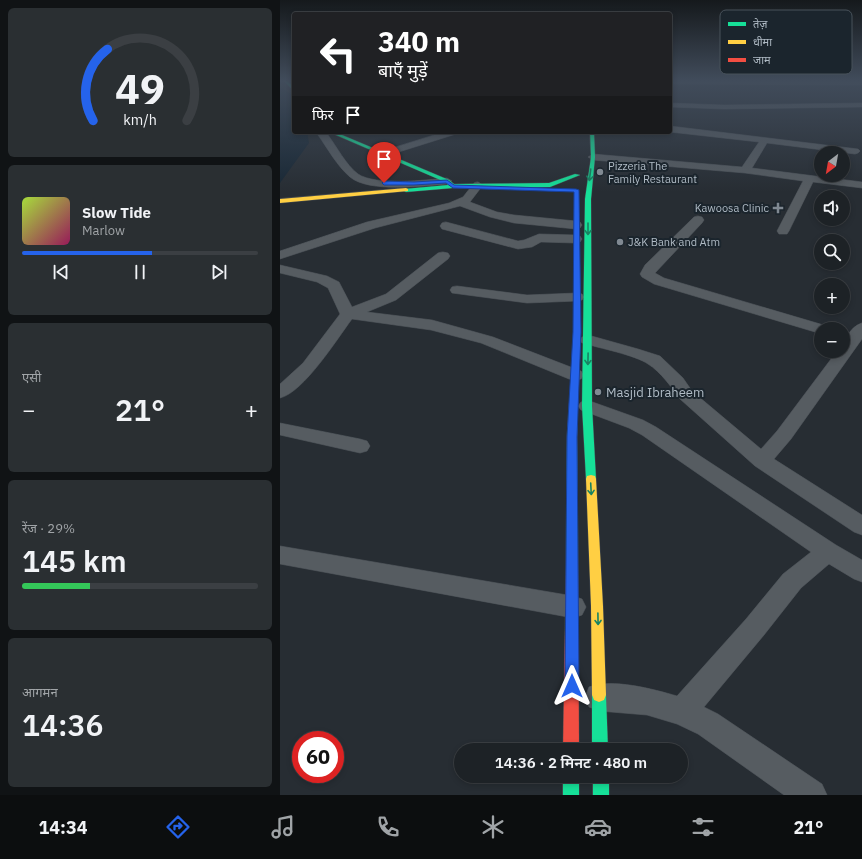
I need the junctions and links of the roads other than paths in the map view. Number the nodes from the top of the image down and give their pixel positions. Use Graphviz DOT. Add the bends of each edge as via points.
graph roads {
  1 [pos="672,129"];
  2 [pos="323,134"];
  3 [pos="337,134"];
  4 [pos="447,134"];
  5 [pos="592,134"];
  6 [pos="764,141"];
  7 [pos="855,151"];
  8 [pos="383,154"];
  9 [pos="593,157"];
  10 [pos="744,170"];
  11 [pos="809,179"];
  12 [pos="580,181"];
  13 [pos="450,184"];
  14 [pos="862,185"];
  15 [pos="476,186"];
  16 [pos="562,190"];
  17 [pos="280,201"];
  18 [pos="460,202"];
  19 [pos="698,220"];
  20 [pos="576,221"];
  21 [pos="446,226"];
  22 [pos="783,231"];
  23 [pos="576,243"];
  24 [pos="280,255"];
  25 [pos="443,256"];
  26 [pos="280,269"];
  27 [pos="457,290"];
  28 [pos="577,297"];
  29 [pos="348,314"];
  30 [pos="814,327"];
  31 [pos="853,334"];
  32 [pos="588,340"];
  33 [pos="575,371"];
  34 [pos="280,393"];
  35 [pos="587,406"];
  36 [pos="280,429"];
  37 [pos="360,446"];
  38 [pos="762,461"];
  39 [pos="862,526"];
  40 [pos="828,552"];
  41 [pos="280,556"];
  42 [pos="862,572"];
  43 [pos="573,607"];
  44 [pos="599,697"];
  45 [pos="682,711"];
  46 [pos="571,743"];
  47 [pos="600,743"];
  48 [pos="571,783"];
  49 [pos="601,783"];
  50 [pos="571,795"];
  51 [pos="601,795"];
  52 [pos="810,795"];
  1 -- 6 [label="street"];
  2 -- 13 [label="street" via="356,176 364,180"];
  3 -- 8 [label="main road"];
  4 -- 8 [label="street"];
  5 -- 9 [label="main road"];
  6 -- 7 [label="street"];
  6 -- 10 [label="street"];
  8 -- 13 [label="main road"];
  9 -- 10 [label="street"];
  9 -- 12 [label="main road, one-way"];
  10 -- 11 [label="street"];
  11 -- 14 [label="street"];
  11 -- 22 [label="street"];
  12 -- 15 [label="main road" via="542,186"];
  12 -- 32 [label="main road, one-way"];
  13 -- 15 [label="main road"];
  13 -- 17 [label="main road"];
  15 -- 16 [label="main road"];
  15 -- 18 [label="street" via="467,199"];
  18 -- 20 [label="street" via="494,215 514,219"];
  18 -- 24 [label="street" via="371,226"];
  19 -- 30 [label="street" via="650,268 647,274 651,278"];
  20 -- 23 [label="main road"];
  21 -- 23 [label="street" via="518,245 528,244 539,238"];
  25 -- 29 [label="street" via="391,297"];
  26 -- 29 [label="street" via="322,279 334,285"];
  27 -- 28 [label="street" via="527,299"];
  29 -- 33 [label="street" via="446,328"];
  29 -- 34 [label="street" via="309,367"];
  31 -- 38 [label="street" via="784,435"];
  32 -- 35 [label="main road, one-way"];
  32 -- 38 [label="street" via="654,360 686,395"];
  33 -- 43 [label="main road" via="572,437"];
  35 -- 40 [label="street" via="648,430"];
  35 -- 44 [label="main road, one-way"];
  36 -- 37 [label="street"];
  38 -- 39 [label="street"];
  40 -- 42 [label="street"];
  40 -- 45 [label="street" via="792,580"];
  41 -- 43 [label="street"];
  43 -- 46 [label="main road"];
  44 -- 45 [label="street" via="647,701"];
  44 -- 47 [label="main road"];
  45 -- 52 [label="street" via="708,724"];
  48 -- 50 [label="main road"];
  49 -- 51 [label="main road"];
}
